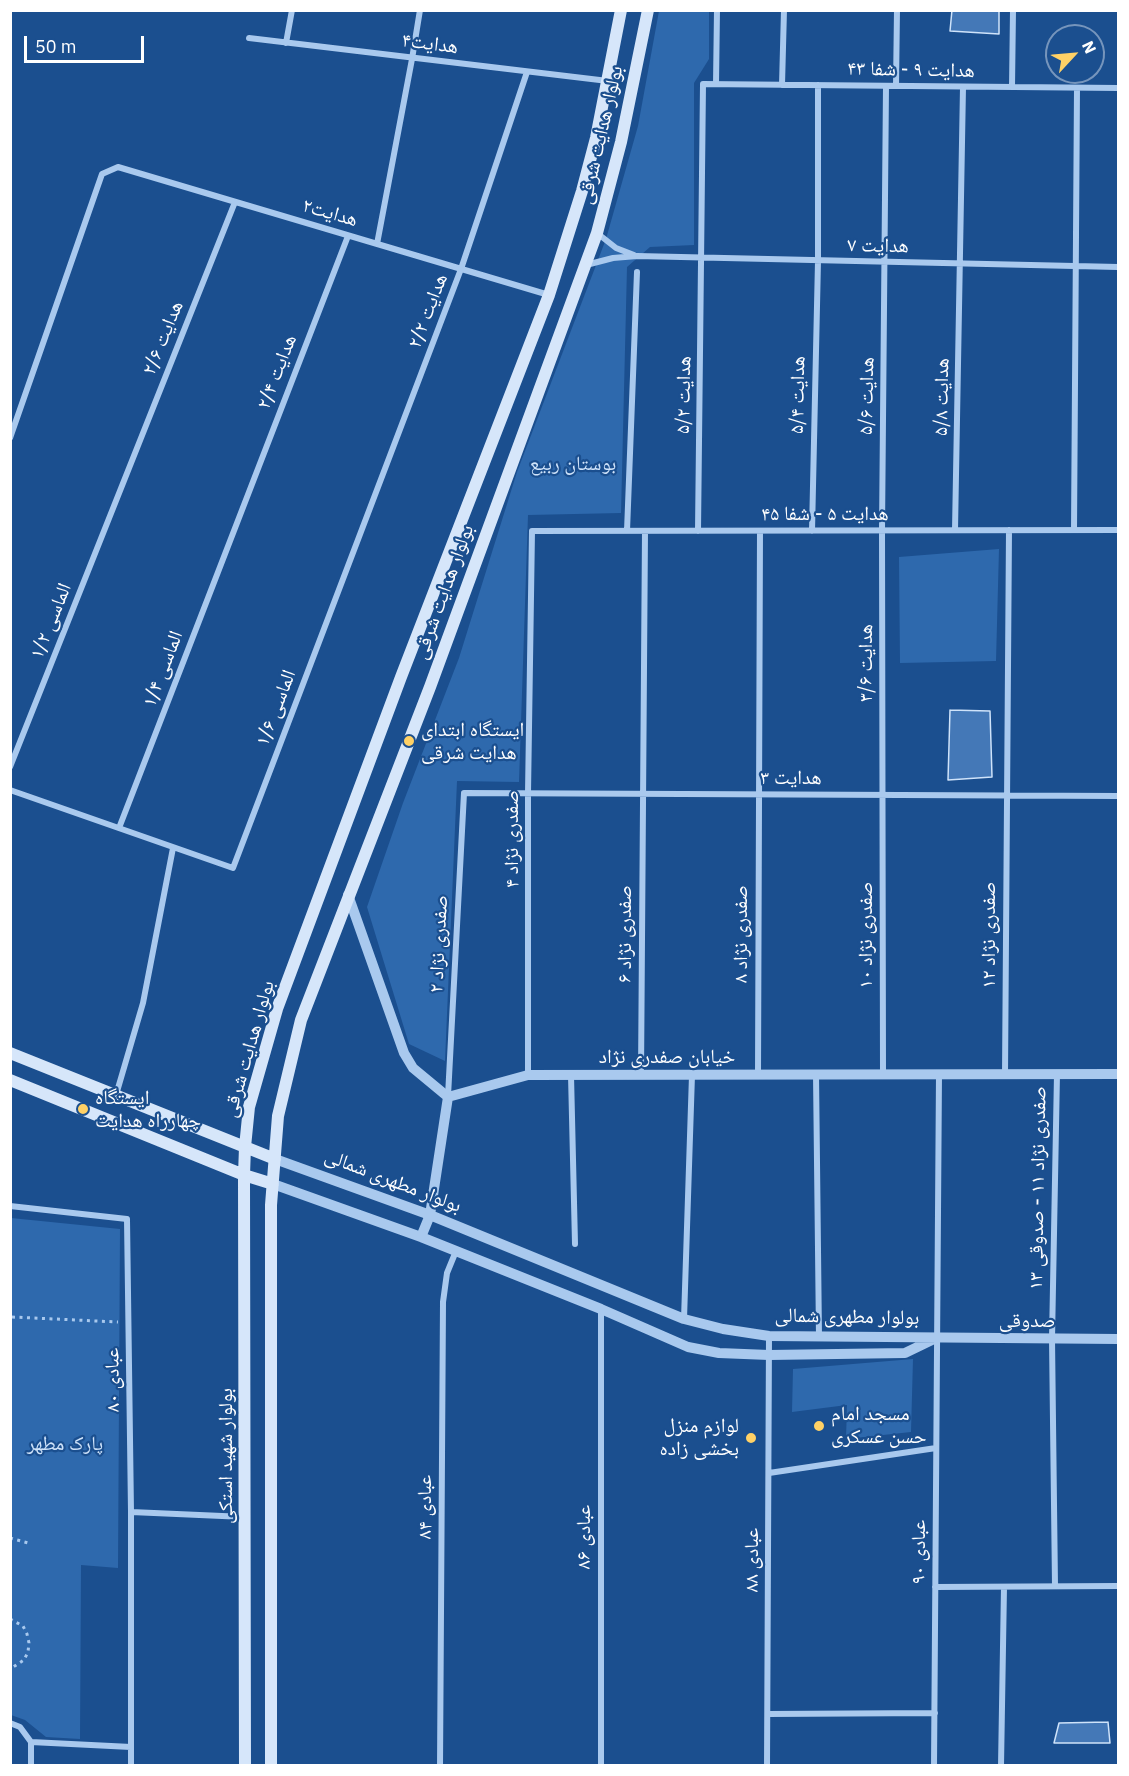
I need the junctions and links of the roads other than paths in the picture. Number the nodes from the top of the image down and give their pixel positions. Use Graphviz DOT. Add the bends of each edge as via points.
graph roads {
  1 [pos="292,10"];
  2 [pos="420,10"];
  3 [pos="621,10"];
  4 [pos="648,10"];
  5 [pos="717,10"];
  6 [pos="784,10"];
  7 [pos="897,10"];
  8 [pos="1013,10"];
  9 [pos="249,38"];
  10 [pos="286,43"];
  11 [pos="412,59"];
  12 [pos="527,72"];
  13 [pos="608,81"];
  14 [pos="703,84"];
  15 [pos="716,84"];
  16 [pos="782,85"];
  17 [pos="818,85"];
  18 [pos="886,86"];
  19 [pos="896,86"];
  20 [pos="963,87"];
  21 [pos="1012,87"];
  22 [pos="1077,88"];
  23 [pos="1119,88"];
  24 [pos="235,202"];
  25 [pos="597,233"];
  26 [pos="348,236"];
  27 [pos="377,244"];
  28 [pos="638,256"];
  29 [pos="702,259"];
  30 [pos="818,261"];
  31 [pos="885,262"];
  32 [pos="961,264"];
  33 [pos="585,266"];
  34 [pos="1075,266"];
  35 [pos="1119,267"];
  36 [pos="461,269"];
  37 [pos="637,272"];
  38 [pos="549,295"];
  39 [pos="10,438"];
  40 [pos="122,486"];
  41 [pos="237,521"];
  42 [pos="882,530"];
  43 [pos="955,530"];
  44 [pos="1009,530"];
  45 [pos="1074,530"];
  46 [pos="1119,530"];
  47 [pos="532,531"];
  48 [pos="627,531"];
  49 [pos="645,531"];
  50 [pos="698,531"];
  51 [pos="760,531"];
  52 [pos="812,531"];
  53 [pos="351,559"];
  54 [pos="10,767"];
  55 [pos="10,790"];
  56 [pos="464,793"];
  57 [pos="528,793"];
  58 [pos="642,794"];
  59 [pos="758,794"];
  60 [pos="882,795"];
  61 [pos="1006,796"];
  62 [pos="1119,796"];
  63 [pos="119,828"];
  64 [pos="173,848"];
  65 [pos="348,895"];
  66 [pos="10,1053"];
  67 [pos="758,1074"];
  68 [pos="816,1074"];
  69 [pos="883,1074"];
  70 [pos="939,1074"];
  71 [pos="1005,1074"];
  72 [pos="1057,1074"];
  73 [pos="1119,1074"];
  74 [pos="528,1075"];
  75 [pos="571,1075"];
  76 [pos="641,1075"];
  77 [pos="692,1075"];
  78 [pos="10,1080"];
  79 [pos="116,1096"];
  80 [pos="448,1096"];
  81 [pos="245,1147"];
  82 [pos="275,1159"];
  83 [pos="244,1175"];
  84 [pos="273,1184"];
  85 [pos="10,1206"];
  86 [pos="430,1215"];
  87 [pos="421,1237"];
  88 [pos="575,1244"];
  89 [pos="456,1251"];
  90 [pos="601,1309"];
  91 [pos="684,1319"];
  92 [pos="769,1336"];
  93 [pos="819,1337"];
  94 [pos="936,1338"];
  95 [pos="1052,1339"];
  96 [pos="1119,1339"];
  97 [pos="769,1355"];
  98 [pos="936,1448"];
  99 [pos="768,1473"];
  100 [pos="131,1512"];
  101 [pos="246,1517"];
  102 [pos="1055,1586"];
  103 [pos="1119,1586"];
  104 [pos="935,1587"];
  105 [pos="1004,1587"];
  106 [pos="935,1713"];
  107 [pos="768,1714"];
  108 [pos="10,1723"];
  109 [pos="31,1742"];
  110 [pos="131,1747"];
  111 [pos="31,1766"];
  112 [pos="131,1766"];
  113 [pos="245,1766"];
  114 [pos="271,1766"];
  115 [pos="440,1766"];
  116 [pos="601,1766"];
  117 [pos="767,1766"];
  118 [pos="934,1766"];
  119 [pos="1001,1766"];
  1 -- 10 [label="street"];
  2 -- 11 [label="street"];
  3 -- 13 [label="main road, بولوار هدایت شرقی"];
  4 -- 25 [label="main road, بولوار هدایت شرقی" via="621,142"];
  5 -- 15 [label="street"];
  6 -- 16 [label="street"];
  7 -- 19 [label="street"];
  8 -- 21 [label="street"];
  9 -- 10 [label="street, هدایت۴"];
  10 -- 11 [label="street, هدایت۴"];
  11 -- 12 [label="street, هدایت۴"];
  11 -- 27 [label="street"];
  12 -- 13 [label="street, هدایت۴"];
  12 -- 36 [label="street, هدایت ۲/۲"];
  13 -- 38 [label="main road, بولوار هدایت شرقی" via="582,191"];
  14 -- 15 [label="street, هدایت ۹ - شفا ۴۳"];
  14 -- 29 [label="street, هدایت ۵/۲"];
  15 -- 16 [label="street, هدایت ۹ - شفا ۴۳"];
  16 -- 17 [label="street, هدایت ۹ - شفا ۴۳"];
  17 -- 18 [label="street, هدایت ۹ - شفا ۴۳"];
  17 -- 30 [label="street, هدایت ۵/۴"];
  18 -- 19 [label="street, هدایت ۹ - شفا ۴۳"];
  18 -- 31 [label="street, هدایت ۵/۶"];
  19 -- 20 [label="street, هدایت ۹ - شفا ۴۳"];
  20 -- 21 [label="street, هدایت ۹ - شفا ۴۳"];
  20 -- 32 [label="street, هدایت ۵/۸"];
  21 -- 22 [label="street, هدایت ۹ - شفا ۴۳"];
  22 -- 23 [label="street, هدایت ۹ - شفا ۴۳"];
  22 -- 34 [label="street"];
  24 -- 26 [label="street, هدایت۲"];
  24 -- 39 [label="street, هدایت۲" via="118,167 102,174"];
  24 -- 40 [label="street, هدایت ۲/۶"];
  25 -- 28 [label="street, هدایت ۷" via="616,248"];
  25 -- 33 [label="main road, بولوار هدایت شرقی"];
  26 -- 27 [label="street, هدایت۲"];
  26 -- 41 [label="street, هدایت ۲/۴"];
  27 -- 36 [label="street, هدایت۲"];
  28 -- 29 [label="street, هدایت ۷"];
  28 -- 33 [label="street, هدایت ۷"];
  29 -- 30 [label="street, هدایت ۷"];
  29 -- 50 [label="street, هدایت ۵/۲"];
  30 -- 31 [label="street, هدایت ۷"];
  30 -- 52 [label="street, هدایت ۵/۴"];
  31 -- 32 [label="street, هدایت ۷"];
  31 -- 42 [label="street, هدایت ۵/۶"];
  32 -- 34 [label="street, هدایت ۷"];
  32 -- 43 [label="street, هدایت ۵/۸"];
  33 -- 65 [label="main road, بولوار هدایت شرقی" via="430,687"];
  34 -- 35 [label="street, هدایت ۷"];
  34 -- 45 [label="street"];
  36 -- 38 [label="street, هدایت۲"];
  36 -- 53 [label="street, هدایت ۲/۲"];
  37 -- 48 [label="street"];
  38 -- 81 [label="main road, بولوار هدایت شرقی" via="401,676 278,1009 249,1107"];
  40 -- 54 [label="street, الماسی ۱/۲"];
  41 -- 63 [label="street, الماسی ۱/۴"];
  42 -- 43 [label="street, هدایت ۵ - شفا ۴۵"];
  42 -- 52 [label="street, هدایت ۵ - شفا ۴۵"];
  42 -- 60 [label="street, هدایت ۳/۶"];
  43 -- 44 [label="street, هدایت ۵ - شفا ۴۵"];
  44 -- 45 [label="street, هدایت ۵ - شفا ۴۵"];
  44 -- 61 [label="street, صفدری نژاد ۱۲"];
  45 -- 46 [label="street, هدایت ۵ - شفا ۴۵"];
  47 -- 48 [label="street, هدایت ۵ - شفا ۴۵"];
  47 -- 57 [label="street, صفدری نژاد ۴"];
  48 -- 49 [label="street, هدایت ۵ - شفا ۴۵"];
  49 -- 50 [label="street, هدایت ۵ - شفا ۴۵"];
  49 -- 58 [label="street, صفدری نژاد ۶"];
  50 -- 51 [label="street, هدایت ۵ - شفا ۴۵"];
  51 -- 52 [label="street, هدایت ۵ - شفا ۴۵"];
  51 -- 59 [label="street, صفدری نژاد ۸"];
  53 -- 64 [label="street, الماسی ۱/۶" via="233,868"];
  55 -- 63 [label="street"];
  56 -- 57 [label="street, هدایت ۳"];
  56 -- 80 [label="street, صفدری نژاد ۲"];
  57 -- 58 [label="street, هدایت ۳"];
  57 -- 74 [label="street, صفدری نژاد ۴"];
  58 -- 59 [label="street, هدایت ۳"];
  58 -- 76 [label="street, صفدری نژاد ۶"];
  59 -- 60 [label="street, هدایت ۳"];
  59 -- 67 [label="street, صفدری نژاد ۸"];
  60 -- 61 [label="street, هدایت ۳"];
  60 -- 69 [label="street, صفدری نژاد ۱۰"];
  61 -- 62 [label="street, هدایت ۳"];
  61 -- 71 [label="street, صفدری نژاد ۱۲"];
  63 -- 64 [label="street"];
  64 -- 79 [label="street" via="143,1003"];
  65 -- 80 [label="street" via="404,1053 414,1068"];
  65 -- 82 [label="main road, بولوار هدایت شرقی" via="302,1020 278,1116"];
  66 -- 79 [label="main road, بولوار مطهری شمالی"];
  67 -- 68 [label="street, خیابان صفدری نژاد"];
  67 -- 77 [label="street, خیابان صفدری نژاد"];
  68 -- 69 [label="street, خیابان صفدری نژاد"];
  68 -- 93 [label="street"];
  69 -- 70 [label="street, خیابان صفدری نژاد"];
  70 -- 71 [label="street, خیابان صفدری نژاد"];
  70 -- 94 [label="street, عبادی ۹۰"];
  71 -- 72 [label="street, خیابان صفدری نژاد"];
  72 -- 73 [label="street, خیابان صفدری نژاد"];
  72 -- 95 [label="street, صفدری نژاد ۱۱ - صدوقی ۱۳"];
  74 -- 75 [label="street, خیابان صفدری نژاد"];
  74 -- 80 [label="street, خیابان صفدری نژاد"];
  75 -- 76 [label="street, خیابان صفدری نژاد"];
  75 -- 88 [label="street"];
  76 -- 77 [label="street, خیابان صفدری نژاد"];
  77 -- 91 [label="street"];
  78 -- 83 [label="main road, بولوار مطهری شمالی"];
  79 -- 81 [label="main road, بولوار مطهری شمالی"];
  80 -- 86 [label="street"];
  81 -- 82 [label="main road, بولوار مطهری شمالی"];
  81 -- 83 [label="main road, بولوار شهید استکی"];
  82 -- 84 [label="main road, بولوار هدایت شرقی"];
  82 -- 86 [label="street, بولوار مطهری شمالی"];
  83 -- 84 [label="main road, بولوار مطهری شمالی"];
  83 -- 101 [label="main road, بولوار شهید استکی"];
  84 -- 87 [label="street, بولوار مطهری شمالی"];
  84 -- 114 [label="main road"];
  85 -- 100 [label="street, عبادی ۸۰" via="127,1219"];
  86 -- 87 [label="street"];
  86 -- 91 [label="street, بولوار مطهری شمالی"];
  87 -- 89 [label="street, بولوار مطهری شمالی"];
  89 -- 90 [label="street, بولوار مطهری شمالی"];
  89 -- 115 [label="street, عبادی ۸۴" via="447,1273 443,1302"];
  90 -- 97 [label="street, بولوار مطهری شمالی" via="688,1347"];
  90 -- 116 [label="street, عبادی ۸۶"];
  91 -- 92 [label="street, بولوار مطهری شمالی"];
  92 -- 93 [label="street, بولوار مطهری شمالی"];
  92 -- 97 [label="street, عبادی ۸۸"];
  93 -- 94 [label="street, بولوار مطهری شمالی"];
  94 -- 95 [label="street, صدوقی"];
  94 -- 97 [label="street, بولوار مطهری شمالی" via="905,1353"];
  94 -- 98 [label="street, عبادی ۹۰"];
  95 -- 96 [label="street, صدوقی"];
  95 -- 102 [label="street, صفدری نژاد ۱۱ - صدوقی ۱۳"];
  97 -- 99 [label="street, عبادی ۸۸"];
  98 -- 99 [label="street"];
  98 -- 104 [label="street, عبادی ۹۰"];
  99 -- 107 [label="street, عبادی ۸۸"];
  100 -- 101 [label="street"];
  100 -- 110 [label="street, عبادی ۸۰"];
  101 -- 113 [label="main road, بولوار شهید استکی"];
  102 -- 103 [label="street"];
  102 -- 105 [label="street"];
  104 -- 105 [label="street"];
  104 -- 106 [label="street, عبادی ۹۰"];
  105 -- 119 [label="street"];
  106 -- 107 [label="street"];
  106 -- 118 [label="street, عبادی ۹۰"];
  107 -- 117 [label="street, عبادی ۸۸"];
  108 -- 109 [label="street" via="20,1727"];
  109 -- 110 [label="street"];
  109 -- 111 [label="street"];
  110 -- 112 [label="street, عبادی ۸۰"];
}
